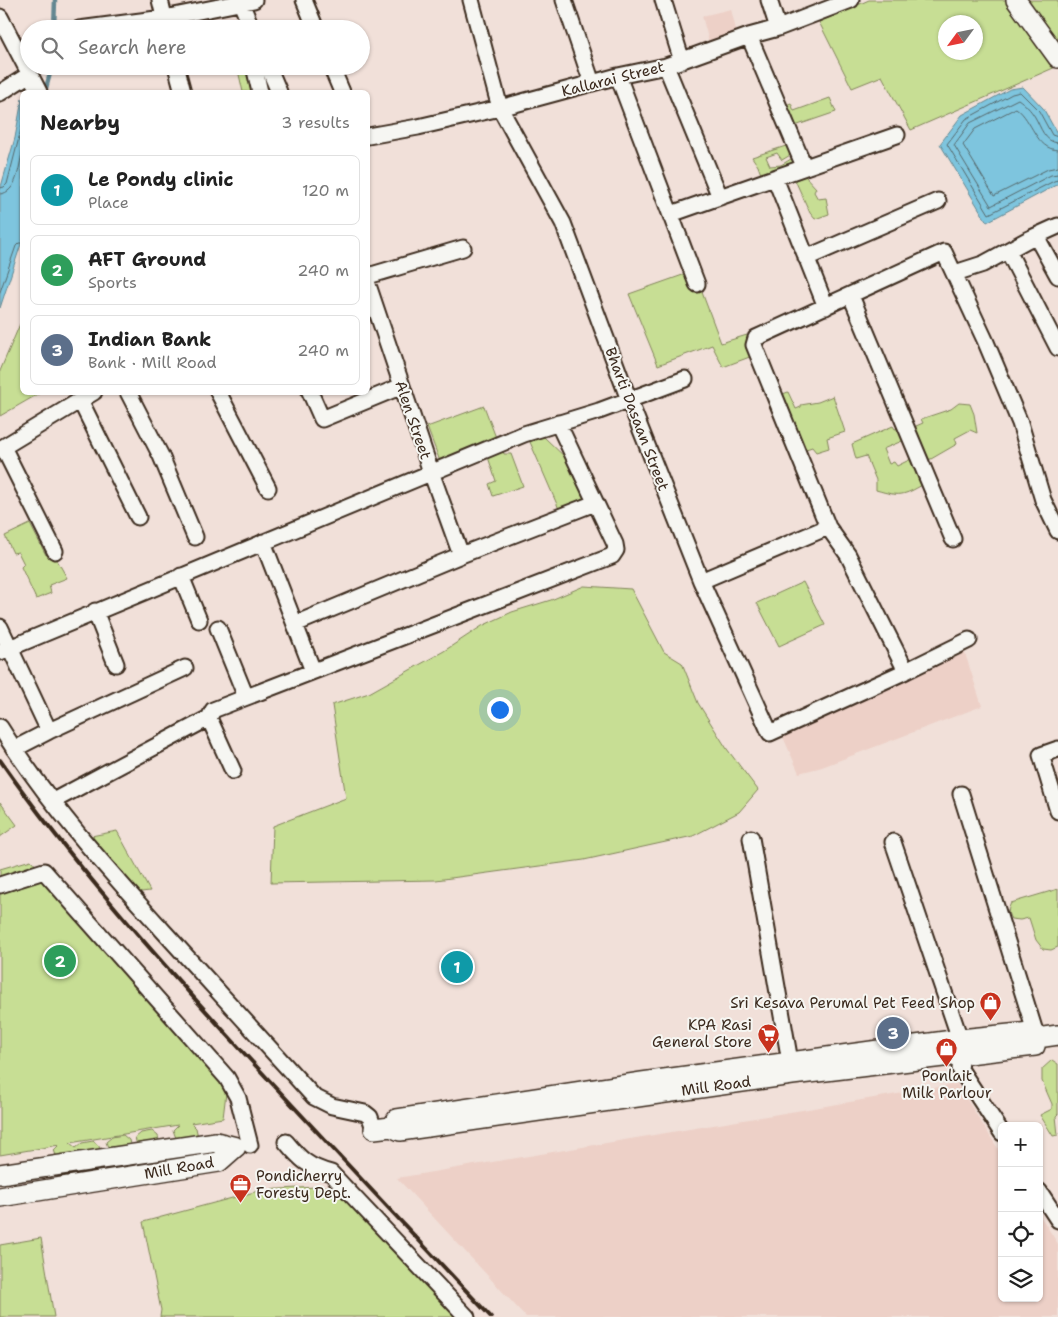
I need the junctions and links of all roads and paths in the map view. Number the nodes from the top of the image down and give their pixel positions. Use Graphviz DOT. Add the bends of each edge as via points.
graph roads {
  1 [pos="160,0"];
  2 [pos="304,0"];
  3 [pos="471,0"];
  4 [pos="564,0"];
  5 [pos="663,0"];
  6 [pos="769,0"];
  7 [pos="851,0"];
  8 [pos="1016,0"];
  9 [pos="247,1"];
  10 [pos="0,17"];
  11 [pos="164,20"];
  12 [pos="176,20"];
  13 [pos="247,20"];
  14 [pos="250,20"];
  15 [pos="312,20"];
  16 [pos="778,28"];
  17 [pos="749,36"];
  18 [pos="20,54"];
  19 [pos="1058,58"];
  20 [pos="682,61"];
  21 [pos="666,66"];
  22 [pos="31,75"];
  23 [pos="178,75"];
  24 [pos="256,75"];
  25 [pos="272,75"];
  26 [pos="335,75"];
  27 [pos="618,76"];
  28 [pos="592,83"];
  29 [pos="38,90"];
  30 [pos="182,90"];
  31 [pos="260,90"];
  32 [pos="278,90"];
  33 [pos="341,90"];
  34 [pos="0,93"];
  35 [pos="500,108"];
  36 [pos="897,134"];
  37 [pos="370,136"];
  38 [pos="804,166"];
  39 [pos="775,178"];
  40 [pos="720,197"];
  41 [pos="938,201"];
  42 [pos="671,214"];
  43 [pos="1058,226"];
  44 [pos="1036,236"];
  45 [pos="463,248"];
  46 [pos="1008,251"];
  47 [pos="806,258"];
  48 [pos="955,273"];
  49 [pos="370,275"];
  50 [pos="1058,276"];
  51 [pos="697,284"];
  52 [pos="370,291"];
  53 [pos="851,296"];
  54 [pos="826,307"];
  55 [pos="1058,348"];
  56 [pos="684,379"];
  57 [pos="402,386"];
  58 [pos="89,395"];
  59 [pos="130,395"];
  60 [pos="220,395"];
  61 [pos="311,395"];
  62 [pos="80,400"];
  63 [pos="629,400"];
  64 [pos="558,423"];
  65 [pos="2,448"];
  66 [pos="431,472"];
  67 [pos="268,488"];
  68 [pos="596,503"];
  69 [pos="1052,507"];
  70 [pos="138,518"];
  71 [pos="828,527"];
  72 [pos="1058,531"];
  73 [pos="195,537"];
  74 [pos="953,539"];
  75 [pos="263,542"];
  76 [pos="55,551"];
  77 [pos="461,555"];
  78 [pos="181,576"];
  79 [pos="701,581"];
  80 [pos="95,611"];
  81 [pos="199,620"];
  82 [pos="295,624"];
  83 [pos="0,627"];
  84 [pos="218,628"];
  85 [pos="969,640"];
  86 [pos="4,649"];
  87 [pos="116,664"];
  88 [pos="185,668"];
  89 [pos="313,671"];
  90 [pos="906,671"];
  91 [pos="246,697"];
  92 [pos="209,718"];
  93 [pos="0,728"];
  94 [pos="49,731"];
  95 [pos="14,749"];
  96 [pos="1058,749"];
  97 [pos="233,771"];
  98 [pos="961,794"];
  99 [pos="53,801"];
  100 [pos="1058,811"];
  101 [pos="751,838"];
  102 [pos="893,842"];
  103 [pos="0,885"];
  104 [pos="1058,1035"];
  105 [pos="1038,1038"];
  106 [pos="961,1046"];
  107 [pos="791,1069"];
  108 [pos="998,1127"];
  109 [pos="382,1128"];
  110 [pos="286,1142"];
  111 [pos="250,1145"];
  112 [pos="0,1174"];
  113 [pos="0,1197"];
  114 [pos="1043,1197"];
  115 [pos="1058,1220"];
  116 [pos="467,1317"];
  1 -- 11 [label="street"];
  2 -- 15 [label="street"];
  3 -- 35 [label="street, Bharti Dasaan Street"];
  4 -- 28 [label="street"];
  5 -- 20 [label="street"];
  6 -- 16 [label="street"];
  7 -- 16 [label="street, Kallarai Street"];
  8 -- 19 [label="main road"];
  9 -- 12 [label="street"];
  9 -- 13 [label="street"];
  9 -- 14 [label="street"];
  10 -- 18 [label="street"];
  16 -- 17 [label="street, Kallarai Street"];
  17 -- 20 [label="street, Kallarai Street"];
  17 -- 38 [label="street"];
  20 -- 21 [label="street, Kallarai Street"];
  21 -- 27 [label="street, Kallarai Street"];
  21 -- 40 [label="street"];
  22 -- 29 [label="street"];
  22 -- 34 [label="street"];
  23 -- 30 [label="street"];
  24 -- 31 [label="street"];
  25 -- 32 [label="street"];
  26 -- 33 [label="street"];
  27 -- 28 [label="street, Kallarai Street"];
  27 -- 42 [label="street"];
  28 -- 35 [label="street, Kallarai Street"];
  35 -- 37 [label="street, Kallarai Street"];
  35 -- 63 [label="street, Bharti Dasaan Street" via="563,223"];
  36 -- 38 [label="street"];
  38 -- 39 [label="street"];
  39 -- 40 [label="street"];
  39 -- 47 [label="street"];
  40 -- 42 [label="street"];
  41 -- 47 [label="street"];
  42 -- 51 [label="street"];
  43 -- 44 [label="street"];
  44 -- 46 [label="street"];
  44 -- 50 [label="street"];
  45 -- 49 [label="street"];
  46 -- 48 [label="street"];
  46 -- 55 [label="street"];
  47 -- 54 [label="street"];
  48 -- 53 [label="street" via="944,252"];
  48 -- 69 [label="street"];
  52 -- 57 [label="street, Alen Street"];
  53 -- 54 [label="street"];
  53 -- 74 [label="street"];
  54 -- 71 [label="street" via="756,338 754,345"];
  56 -- 63 [label="street"];
  57 -- 61 [label="street" via="322,419"];
  57 -- 66 [label="street, Alen Street"];
  58 -- 62 [label="street"];
  59 -- 73 [label="street" via="161,456"];
  60 -- 67 [label="street"];
  62 -- 65 [label="street"];
  62 -- 70 [label="street"];
  63 -- 64 [label="street"];
  63 -- 79 [label="street, Bharti Dasaan Street"];
  64 -- 66 [label="street"];
  64 -- 68 [label="street"];
  65 -- 76 [label="street"];
  66 -- 75 [label="street"];
  66 -- 77 [label="street, Alen Street"];
  68 -- 77 [label="street"];
  68 -- 89 [label="street" via="615,544 612,556"];
  69 -- 72 [label="street"];
  71 -- 79 [label="street"];
  71 -- 90 [label="street" via="848,555"];
  75 -- 78 [label="street"];
  75 -- 82 [label="street"];
  77 -- 82 [label="street"];
  78 -- 80 [label="street"];
  78 -- 81 [label="street"];
  79 -- 90 [label="street, Bharti Dasaan Street" via="770,733"];
  80 -- 86 [label="street"];
  80 -- 87 [label="street"];
  82 -- 89 [label="street"];
  83 -- 86 [label="street"];
  84 -- 91 [label="street"];
  85 -- 90 [label="street"];
  86 -- 94 [label="street"];
  88 -- 94 [label="street"];
  89 -- 91 [label="street"];
  91 -- 92 [label="street" via="213,710"];
  92 -- 97 [label="street"];
  92 -- 99 [label="street"];
  93 -- 95 [label="street"];
  94 -- 95 [label="street"];
  95 -- 99 [label="street"];
  96 -- 100 [label="street" via="1041,755"];
  98 -- 105 [label="street"];
  99 -- 109 [label="street" via="115,878 314,1097 332,1106 365,1113"];
  101 -- 107 [label="street"];
  102 -- 106 [label="street"];
  103 -- 111 [label="street" via="44,871 227,1078 238,1098"];
  104 -- 105 [label="main road, Mill Road"];
  105 -- 106 [label="main road, Mill Road" via="1035,1046"];
  106 -- 107 [label="main road, Mill Road"];
  106 -- 108 [label="street" via="960,1069"];
  107 -- 109 [label="main road, Mill Road" via="400,1131"];
  110 -- 116 [label="street" via="302,1160 331,1173"];
  112 -- 113 [label="main road, Mill Road" via="216,1142 236,1148 218,1162"];
  114 -- 115 [label="street"];
}
